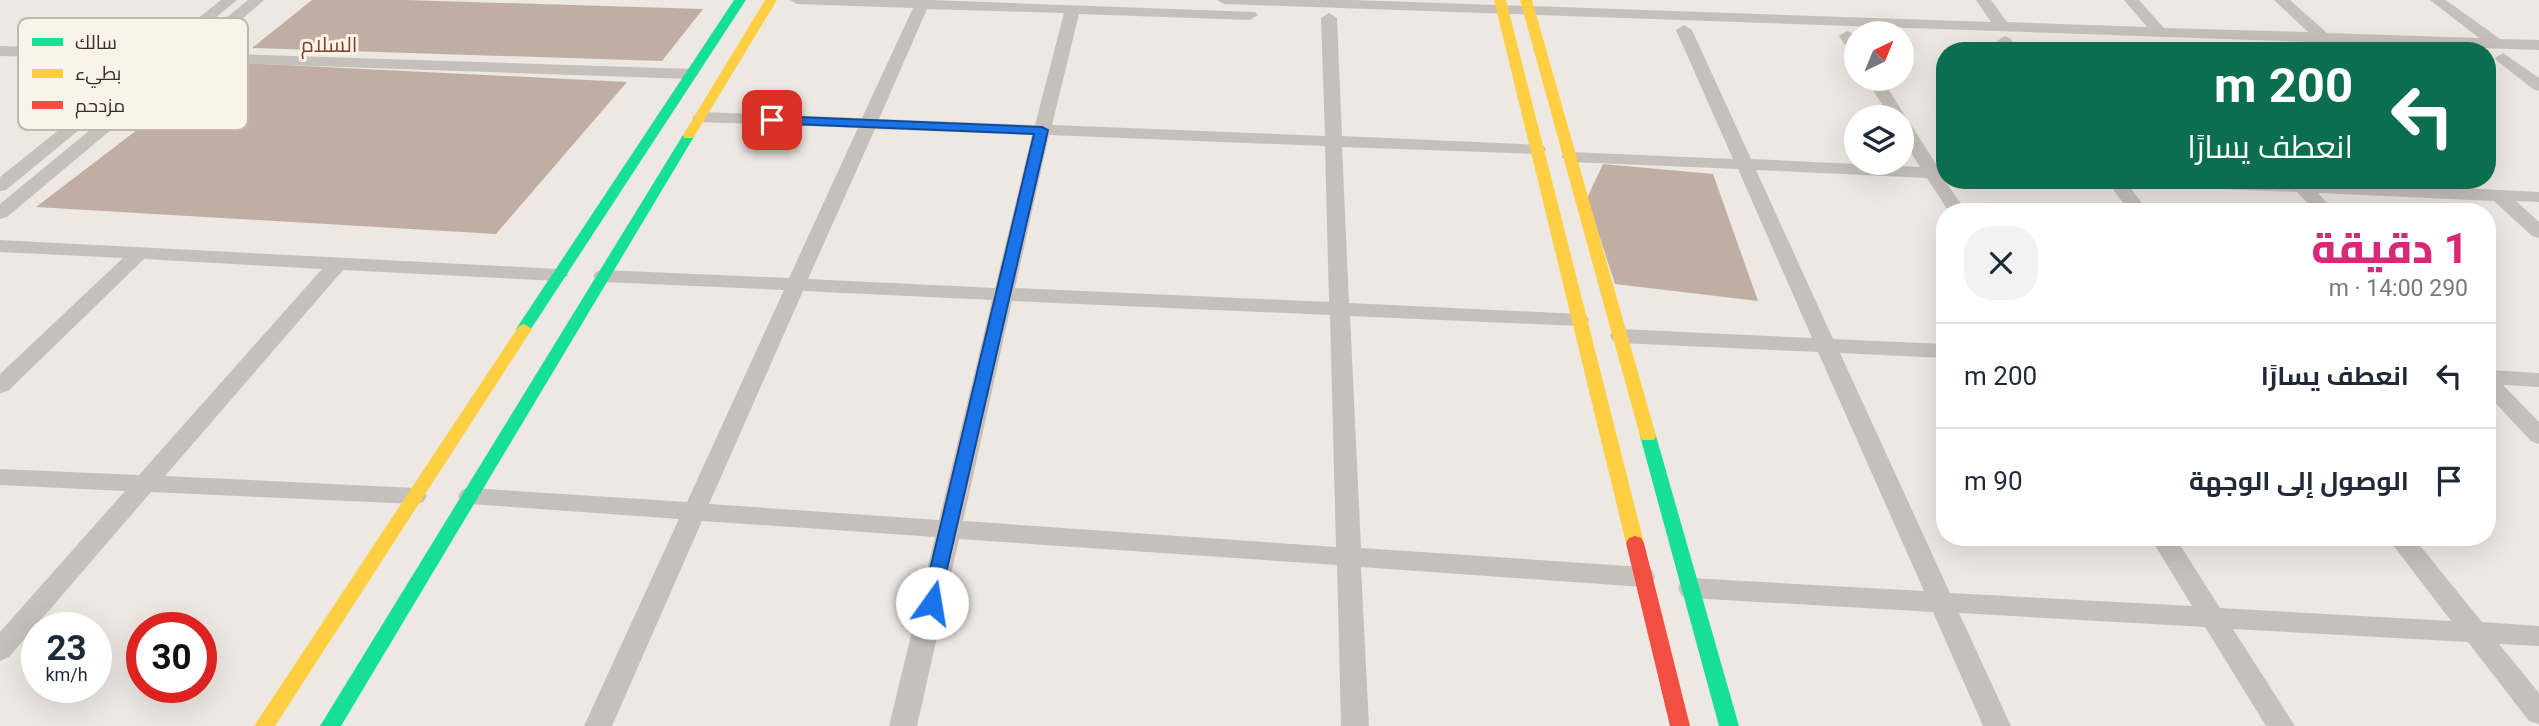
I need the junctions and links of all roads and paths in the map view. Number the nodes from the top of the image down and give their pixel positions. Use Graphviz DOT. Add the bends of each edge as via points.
graph roads {
  1 [pos="230,0"];
  2 [pos="257,0"];
  3 [pos="740,0"];
  4 [pos="771,0"];
  5 [pos="797,0"];
  6 [pos="1224,0"];
  7 [pos="1674,0"];
  8 [pos="1833,0"];
  9 [pos="1983,0"];
  10 [pos="2131,0"];
  11 [pos="2281,0"];
  12 [pos="2437,0"];
  13 [pos="922,4"];
  14 [pos="1330,7"];
  15 [pos="1073,9"];
  16 [pos="1503,11"];
  17 [pos="1529,12"];
  18 [pos="208,18"];
  19 [pos="236,18"];
  20 [pos="1845,21"];
  21 [pos="1682,23"];
  22 [pos="1844,31"];
  23 [pos="2160,32"];
  24 [pos="1914,34"];
  25 [pos="2323,37"];
  26 [pos="1914,38"];
  27 [pos="2007,39"];
  28 [pos="2076,42"];
  29 [pos="2377,42"];
  30 [pos="2483,42"];
  31 [pos="2539,45"];
  32 [pos="0,51"];
  33 [pos="18,52"];
  34 [pos="2496,53"];
  35 [pos="2496,53"];
  36 [pos="2496,54"];
  37 [pos="248,59"];
  38 [pos="2539,60"];
  39 [pos="691,74"];
  40 [pos="2539,86"];
  41 [pos="700,117"];
  42 [pos="869,124"];
  43 [pos="69,130"];
  44 [pos="101,130"];
  45 [pos="1042,130"];
  46 [pos="1914,140"];
  47 [pos="1334,141"];
  48 [pos="1537,149"];
  49 [pos="1570,157"];
  50 [pos="1744,164"];
  51 [pos="1936,169"];
  52 [pos="1936,172"];
  53 [pos="0,186"];
  54 [pos="2122,189"];
  55 [pos="2304,189"];
  56 [pos="2382,189"];
  57 [pos="2491,189"];
  58 [pos="2499,196"];
  59 [pos="2539,197"];
  60 [pos="2133,203"];
  61 [pos="2317,203"];
  62 [pos="0,214"];
  63 [pos="2539,232"];
  64 [pos="0,246"];
  65 [pos="140,253"];
  66 [pos="337,264"];
  67 [pos="559,275"];
  68 [pos="603,275"];
  69 [pos="796,284"];
  70 [pos="1004,294"];
  71 [pos="1340,309"];
  72 [pos="1579,320"];
  73 [pos="1620,335"];
  74 [pos="1826,345"];
  75 [pos="1936,351"];
  76 [pos="2496,379"];
  77 [pos="2539,380"];
  78 [pos="0,386"];
  79 [pos="2496,389"];
  80 [pos="2539,436"];
  81 [pos="0,477"];
  82 [pos="145,484"];
  83 [pos="415,496"];
  84 [pos="470,496"];
  85 [pos="695,511"];
  86 [pos="949,529"];
  87 [pos="2168,546"];
  88 [pos="2406,546"];
  89 [pos="1349,557"];
  90 [pos="1643,577"];
  91 [pos="1690,588"];
  92 [pos="1941,602"];
  93 [pos="2213,618"];
  94 [pos="2475,632"];
  95 [pos="2539,636"];
  96 [pos="0,650"];
  97 [pos="2539,713"];
  98 [pos="264,726"];
  99 [pos="330,726"];
  100 [pos="598,726"];
  101 [pos="903,726"];
  102 [pos="1355,726"];
  103 [pos="1679,726"];
  104 [pos="1729,726"];
  105 [pos="1997,726"];
  106 [pos="2281,726"];
  1 -- 18 [label="street"];
  2 -- 19 [label="street"];
  3 -- 39 [label="main road"];
  4 -- 41 [label="main road"];
  5 -- 13 [label="street"];
  6 -- 14 [label="street"];
  7 -- 21 [label="street"];
  8 -- 20 [label="street"];
  9 -- 27 [label="street"];
  10 -- 23 [label="street"];
  11 -- 25 [label="street"];
  12 -- 30 [label="street"];
  13 -- 15 [label="street"];
  13 -- 42 [label="street"];
  14 -- 15 [label="street"];
  14 -- 16 [label="street"];
  14 -- 47 [label="street"];
  15 -- 45 [label="street"];
  16 -- 17 [label="street"];
  16 -- 48 [label="main road"];
  17 -- 21 [label="street"];
  17 -- 49 [label="main road"];
  21 -- 22 [label="street"];
  21 -- 50 [label="street"];
  23 -- 25 [label="street"];
  23 -- 27 [label="street"];
  24 -- 27 [label="street"];
  25 -- 29 [label="street"];
  26 -- 27 [label="street"];
  27 -- 28 [label="street"];
  31 -- 34 [label="street"];
  32 -- 33 [label="street"];
  35 -- 38 [label="street"];
  36 -- 40 [label="street"];
  37 -- 39 [label="street"];
  39 -- 67 [label="main road"];
  41 -- 42 [label="street"];
  41 -- 68 [label="main road"];
  42 -- 45 [label="street"];
  42 -- 69 [label="street"];
  43 -- 53 [label="street"];
  44 -- 62 [label="street"];
  45 -- 47 [label="street"];
  45 -- 70 [label="street"];
  46 -- 51 [label="street"];
  47 -- 48 [label="street"];
  47 -- 71 [label="street"];
  48 -- 72 [label="main road"];
  49 -- 50 [label="street"];
  49 -- 73 [label="main road"];
  50 -- 52 [label="street"];
  50 -- 74 [label="street"];
  54 -- 60 [label="street"];
  55 -- 61 [label="street"];
  56 -- 58 [label="street"];
  57 -- 58 [label="street"];
  58 -- 59 [label="street"];
  58 -- 63 [label="street"];
  64 -- 65 [label="street"];
  65 -- 66 [label="street"];
  65 -- 78 [label="street"];
  66 -- 67 [label="street"];
  66 -- 82 [label="street"];
  67 -- 83 [label="main road"];
  68 -- 69 [label="street"];
  68 -- 84 [label="main road"];
  69 -- 70 [label="street"];
  69 -- 85 [label="street"];
  70 -- 71 [label="street"];
  70 -- 86 [label="street"];
  71 -- 72 [label="street"];
  71 -- 89 [label="street"];
  72 -- 90 [label="main road"];
  73 -- 74 [label="street"];
  73 -- 91 [label="main road"];
  74 -- 75 [label="street"];
  74 -- 92 [label="street"];
  76 -- 77 [label="street"];
  79 -- 80 [label="street"];
  81 -- 82 [label="street"];
  82 -- 83 [label="street"];
  82 -- 96 [label="street"];
  83 -- 98 [label="main road"];
  84 -- 85 [label="street"];
  84 -- 99 [label="main road"];
  85 -- 86 [label="street"];
  85 -- 100 [label="street"];
  86 -- 89 [label="street"];
  86 -- 101 [label="street"];
  87 -- 93 [label="street"];
  88 -- 94 [label="street"];
  89 -- 90 [label="street"];
  89 -- 102 [label="street"];
  90 -- 103 [label="main road"];
  91 -- 92 [label="street"];
  91 -- 104 [label="main road"];
  92 -- 93 [label="street"];
  92 -- 105 [label="street"];
  93 -- 94 [label="street"];
  93 -- 106 [label="street"];
  94 -- 95 [label="street"];
  94 -- 97 [label="street"];
}
